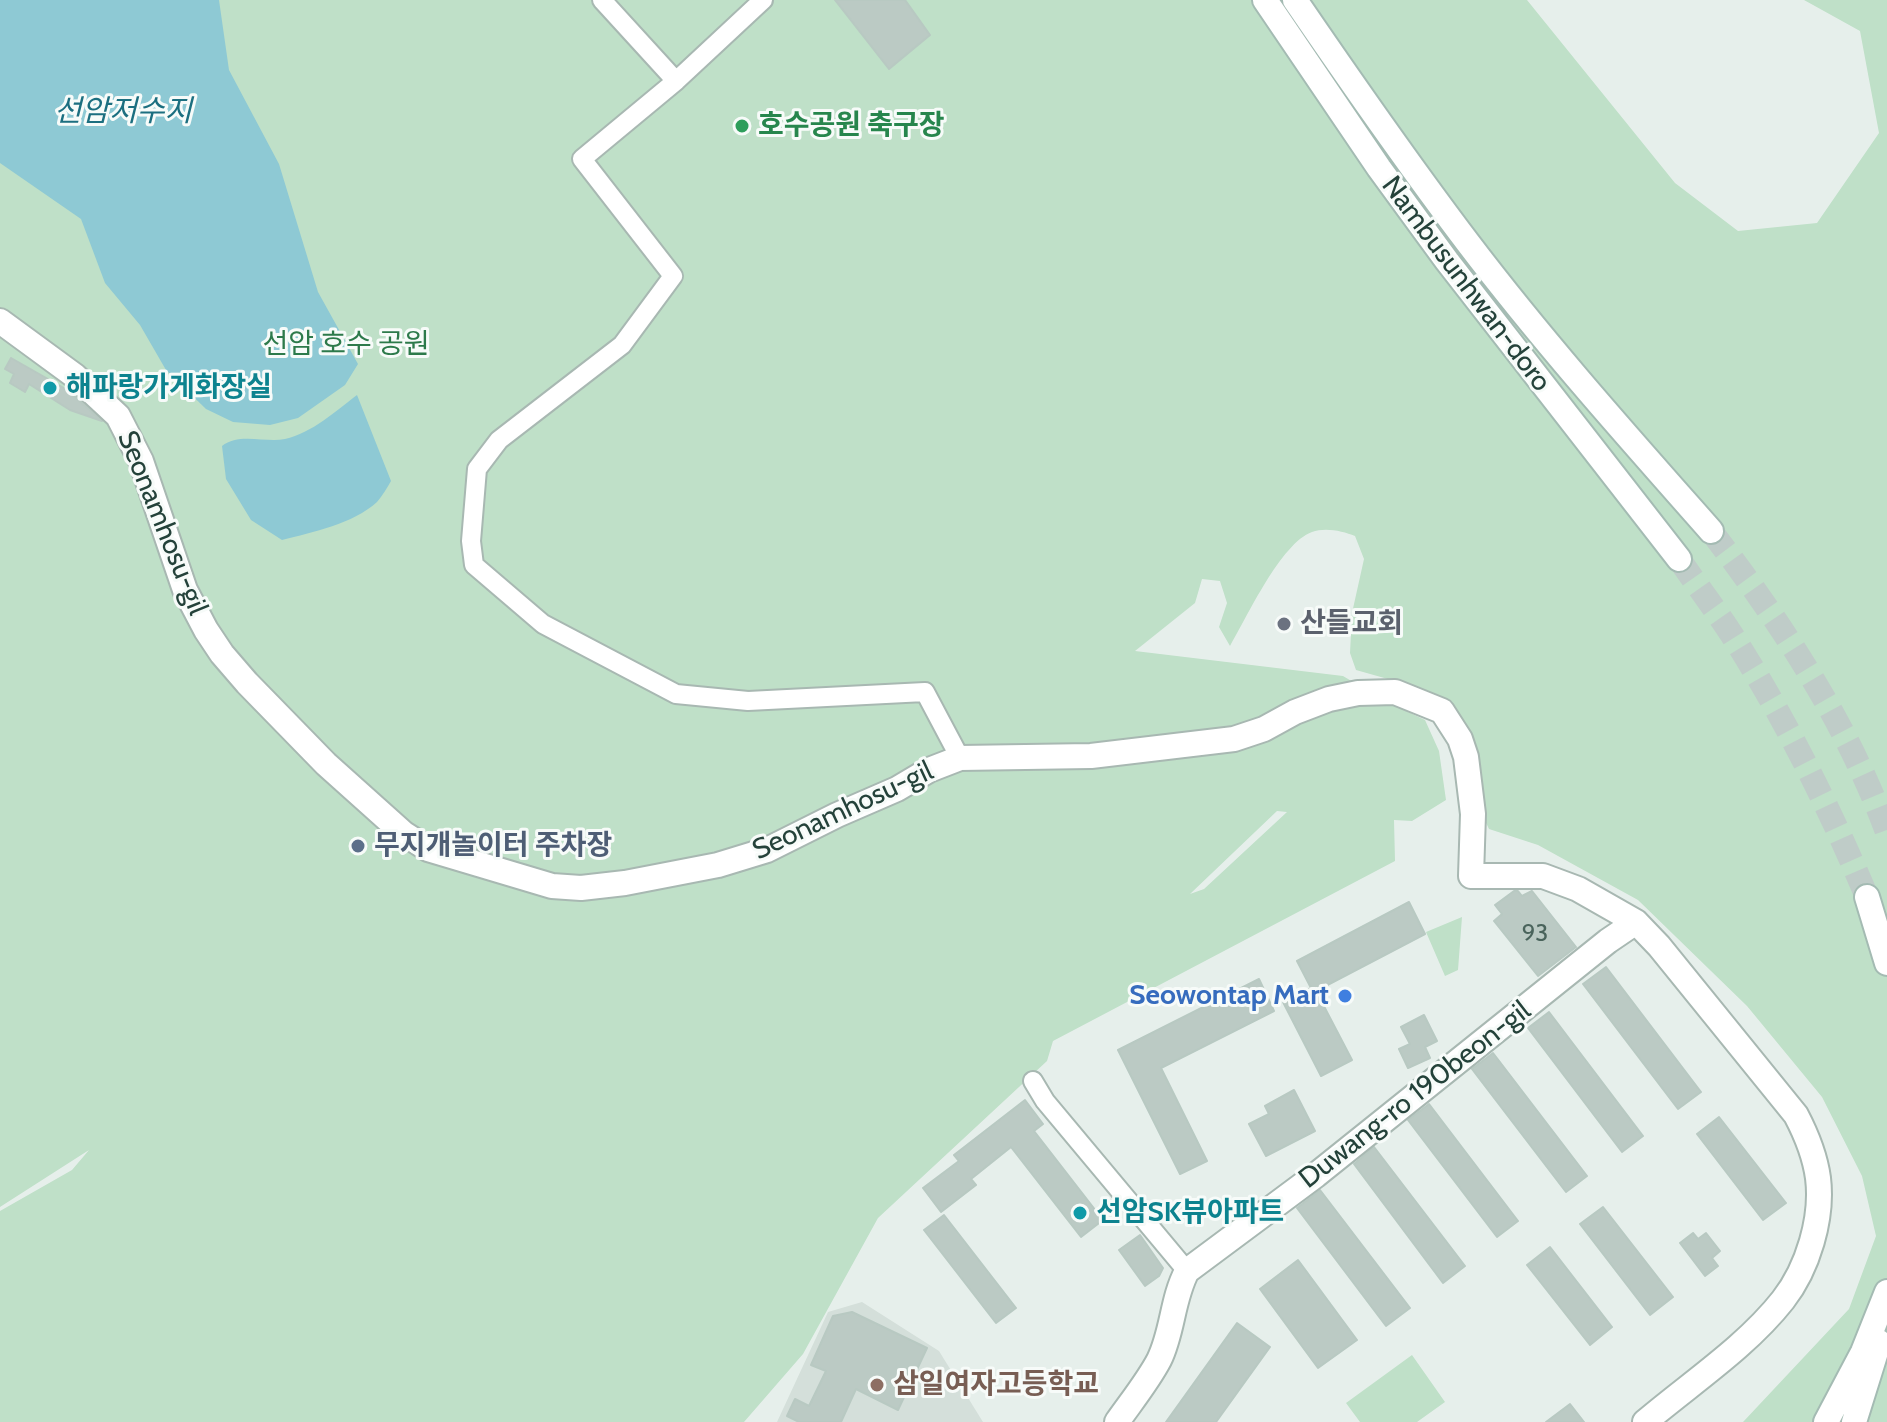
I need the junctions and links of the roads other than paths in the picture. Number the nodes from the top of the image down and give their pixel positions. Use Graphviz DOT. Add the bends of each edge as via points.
graph roads {
  1 [pos="602,0"];
  2 [pos="763,0"];
  3 [pos="1265,0"];
  4 [pos="1295,0"];
  5 [pos="676,81"];
  6 [pos="0,321"];
  7 [pos="1711,531"];
  8 [pos="1679,559"];
  9 [pos="960,758"];
  10 [pos="1867,897"];
  11 [pos="1636,922"];
  12 [pos="1887,963"];
  13 [pos="1033,1081"];
  14 [pos="1187,1271"];
  15 [pos="1887,1292"];
  16 [pos="1887,1312"];
  17 [pos="1117,1422"];
  18 [pos="1645,1422"];
  19 [pos="1826,1422"];
  20 [pos="1854,1422"];
  1 -- 5 [label="street"];
  2 -- 5 [label="street"];
  3 -- 8 [label="street, Nambusunhwan-doro" via="1447,261"];
  4 -- 7 [label="street, Nambusunhwan-doro" via="1470,245"];
  5 -- 9 [label="street" via="582,159 673,276 622,345 499,440 477,469 474,565 543,624 676,694 748,701 925,692"];
  6 -- 9 [label="street, Seonamhosu-gil" via="75,376 118,416 141,461 185,590 222,654 326,764 417,844 552,886 625,883 767,850"];
  9 -- 11 [label="street, Seonamhosu-gil" via="1091,756 1234,739 1329,699 1395,692 1442,711 1460,739 1473,814 1471,876 1543,876"];
  10 -- 12 [label="street"];
  11 -- 14 [label="street, Duwang-ro 190beon-gil"];
  11 -- 18 [label="street" via="1796,1115 1818,1179 1817,1222 1803,1265 1784,1298 1751,1334"];
  13 -- 14 [label="street"];
  14 -- 17 [label="street" via="1159,1360"];
  15 -- 19 [label="street"];
  16 -- 20 [label="street"];
}
